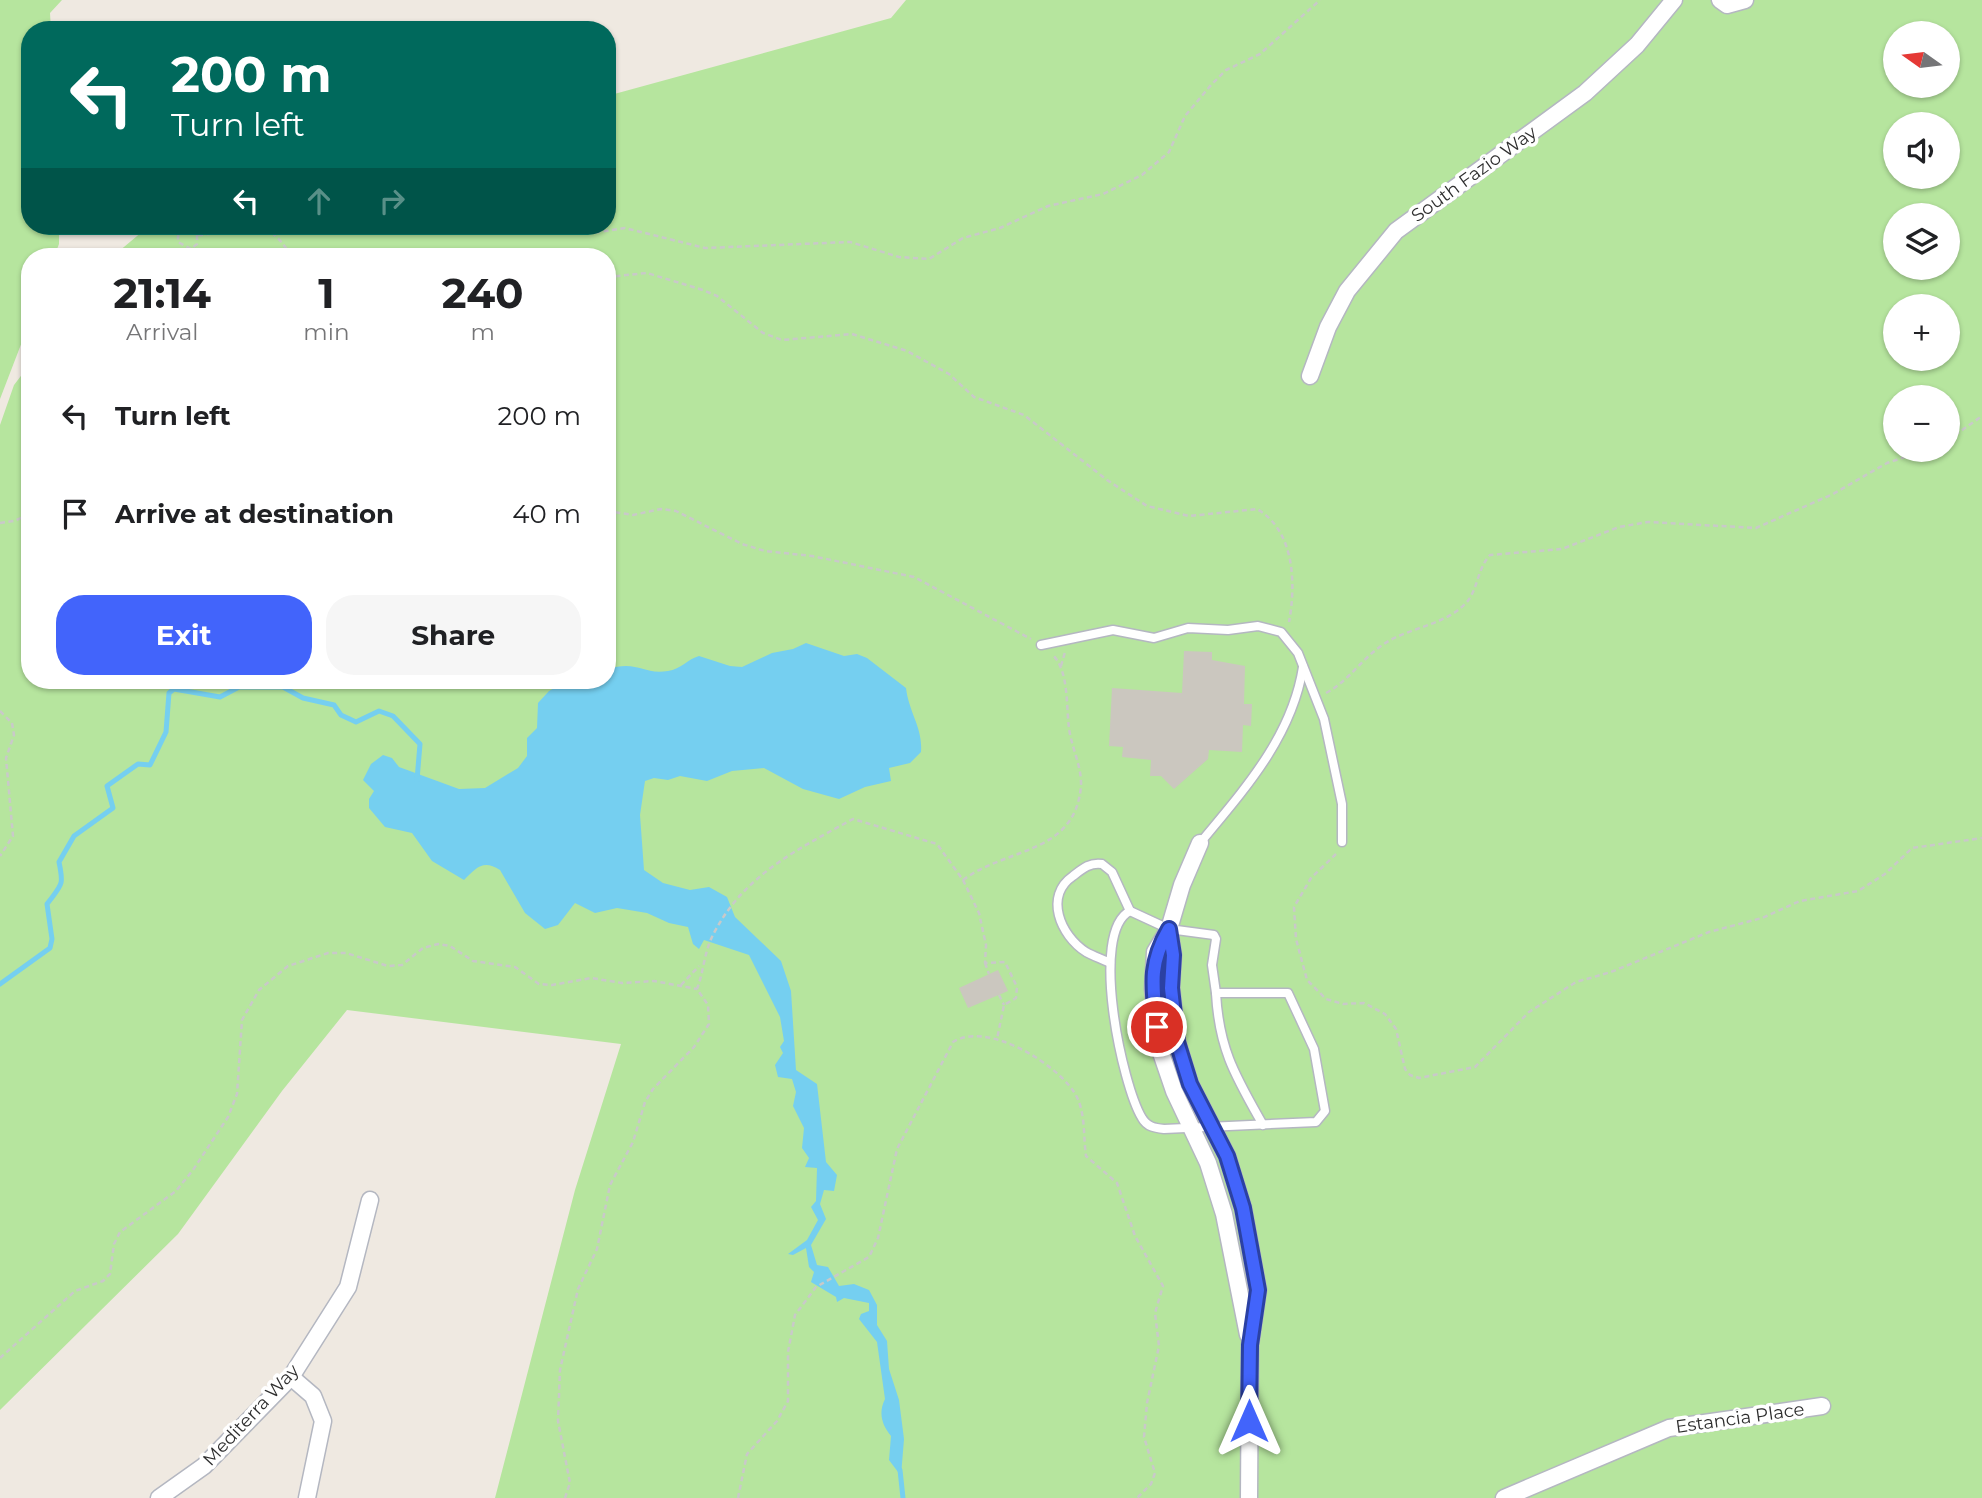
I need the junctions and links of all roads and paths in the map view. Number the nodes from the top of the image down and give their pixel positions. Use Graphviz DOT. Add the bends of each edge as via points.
graph roads {
  1 [pos="1320,0"];
  2 [pos="1674,0"];
  3 [pos="1720,0"];
  4 [pos="1745,0"];
  5 [pos="616,229"];
  6 [pos="180,235"];
  7 [pos="197,235"];
  8 [pos="189,248"];
  9 [pos="192,248"];
  10 [pos="616,275"];
  11 [pos="1310,376"];
  12 [pos="1982,416"];
  13 [pos="1960,432"];
  14 [pos="1890,462"];
  15 [pos="616,512"];
  16 [pos="21,518"];
  17 [pos="0,523"];
  18 [pos="1286,636"];
  19 [pos="1041,645"];
  20 [pos="1303,665"];
  21 [pos="1316,698"];
  22 [pos="0,710"];
  23 [pos="1982,838"];
  24 [pos="1342,842"];
  25 [pos="1200,843"];
  26 [pos="0,856"];
  27 [pos="963,880"];
  28 [pos="1129,911"];
  29 [pos="1169,929"];
  30 [pos="702,963"];
  31 [pos="985,963"];
  32 [pos="1110,963"];
  33 [pos="989,974"];
  34 [pos="681,985"];
  35 [pos="697,989"];
  36 [pos="1216,993"];
  37 [pos="999,995"];
  38 [pos="1004,1005"];
  39 [pos="997,1039"];
  40 [pos="1263,1125"];
  41 [pos="1215,1128"];
  42 [pos="1192,1129"];
  43 [pos="370,1200"];
  44 [pos="1250,1345"];
  45 [pos="0,1358"];
  46 [pos="291,1377"];
  47 [pos="1822,1406"];
  48 [pos="159,1498"];
  49 [pos="307,1498"];
  50 [pos="565,1498"];
  51 [pos="738,1498"];
  52 [pos="1137,1498"];
  53 [pos="1249,1498"];
  54 [pos="1504,1498"];
  1 -- 5 [label="path" via="1260,54 1226,71 1211,85 1185,116 1169,152 1142,175 1103,194 1048,206 1000,228 962,238 929,259 900,257 850,242 705,248"];
  2 -- 11 [label="street, South Fazio Way" via="1637,45 1585,93 1396,231 1347,291"];
  3 -- 4 [label="street" via="1727,5"];
  6 -- 8 [label="path" via="178,242"];
  7 -- 9 [label="path"];
  10 -- 18 [label="path" via="647,273 717,296 763,333 782,340 852,334 906,351 949,374 974,397 1024,415 1147,506 1189,516 1257,509 1267,515 1284,540 1291,560 1292,606"];
  12 -- 13 [label="path"];
  14 -- 21 [label="path" via="1833,494 1756,528 1648,522 1619,527 1562,549 1490,555 1469,600 1456,613 1385,643 1341,684"];
  15 -- 19 [label="path" via="676,511 765,551 914,577"];
  16 -- 17 [label="path"];
  18 -- 19 [label="lane" via="1258,626 1179,629 1154,638 1113,630"];
  18 -- 20 [label="lane"];
  19 -- 27 [label="path" via="1061,666 1081,783 1077,804 1055,837 1039,848 981,866"];
  20 -- 21 [label="lane"];
  20 -- 25 [label="lane" via="1293,705 1266,760"];
  21 -- 24 [label="lane" via="1334,758 1342,804"];
  22 -- 26 [label="path" via="12,723 14,735 6,758 13,836"];
  23 -- 24 [label="path" via="1912,848 1885,874 1858,891 1800,901 1576,982 1529,1012 1475,1067 1419,1078 1405,1069 1396,1029 1385,1014 1364,1003 1326,999 1303,968 1294,907 1311,878"];
  25 -- 29 [label="street"];
  27 -- 30 [label="path" via="937,844 859,818 781,858 746,888 713,934"];
  27 -- 31 [label="path" via="979,913"];
  28 -- 29 [label="lane"];
  28 -- 32 [label="lane" via="1116,929"];
  28 -- 32 [label="lane" via="1112,872 1102,864 1087,866 1062,883 1057,892 1057,907 1071,939"];
  29 -- 36 [label="lane" via="1214,935"];
  29 -- 41 [label="street" via="1177,1042 1190,1084"];
  29 -- 42 [label="street" via="1155,952 1153,989 1159,1046"];
  30 -- 34 [label="path"];
  30 -- 35 [label="path"];
  31 -- 33 [label="path"];
  31 -- 38 [label="path" via="1005,962 1013,979 1016,998"];
  32 -- 42 [label="lane" via="1114,1022 1142,1119 1151,1127"];
  34 -- 35 [label="path"];
  34 -- 45 [label="path" via="592,978 539,984 515,967 473,961 438,944 423,948 402,965 328,953 288,966 259,990 250,1004 241,1028 237,1094 229,1116 193,1170 176,1191 120,1232 110,1274 103,1281 75,1290"];
  35 -- 50 [label="path" via="708,1005 709,1024 645,1102 633,1142 610,1185 597,1249 578,1289 559,1370 558,1420 570,1483"];
  36 -- 40 [label="lane" via="1217,1025 1228,1063"];
  36 -- 40 [label="lane" via="1288,993 1314,1049 1323,1118"];
  37 -- 38 [label="path"];
  38 -- 39 [label="path"];
  39 -- 51 [label="path" via="963,1035 953,1042 897,1149 878,1238 869,1257 816,1287 801,1305 791,1327 788,1401 777,1421 747,1454"];
  39 -- 52 [label="path" via="1042,1063 1074,1092 1086,1156 1117,1183 1135,1236 1163,1286 1155,1313 1159,1346 1144,1437 1155,1473"];
  40 -- 41 [label="lane"];
  41 -- 42 [label="lane"];
  41 -- 44 [label="street" via="1243,1208 1258,1290"];
  42 -- 44 [label="street" via="1224,1214"];
  43 -- 46 [label="street, Mediterra Way" via="348,1287"];
  44 -- 53 [label="street"];
  46 -- 48 [label="street, Mediterra Way" via="204,1466"];
  46 -- 49 [label="street" via="313,1396 323,1421"];
  47 -- 54 [label="street, Estancia Place" via="1669,1427"];
}
